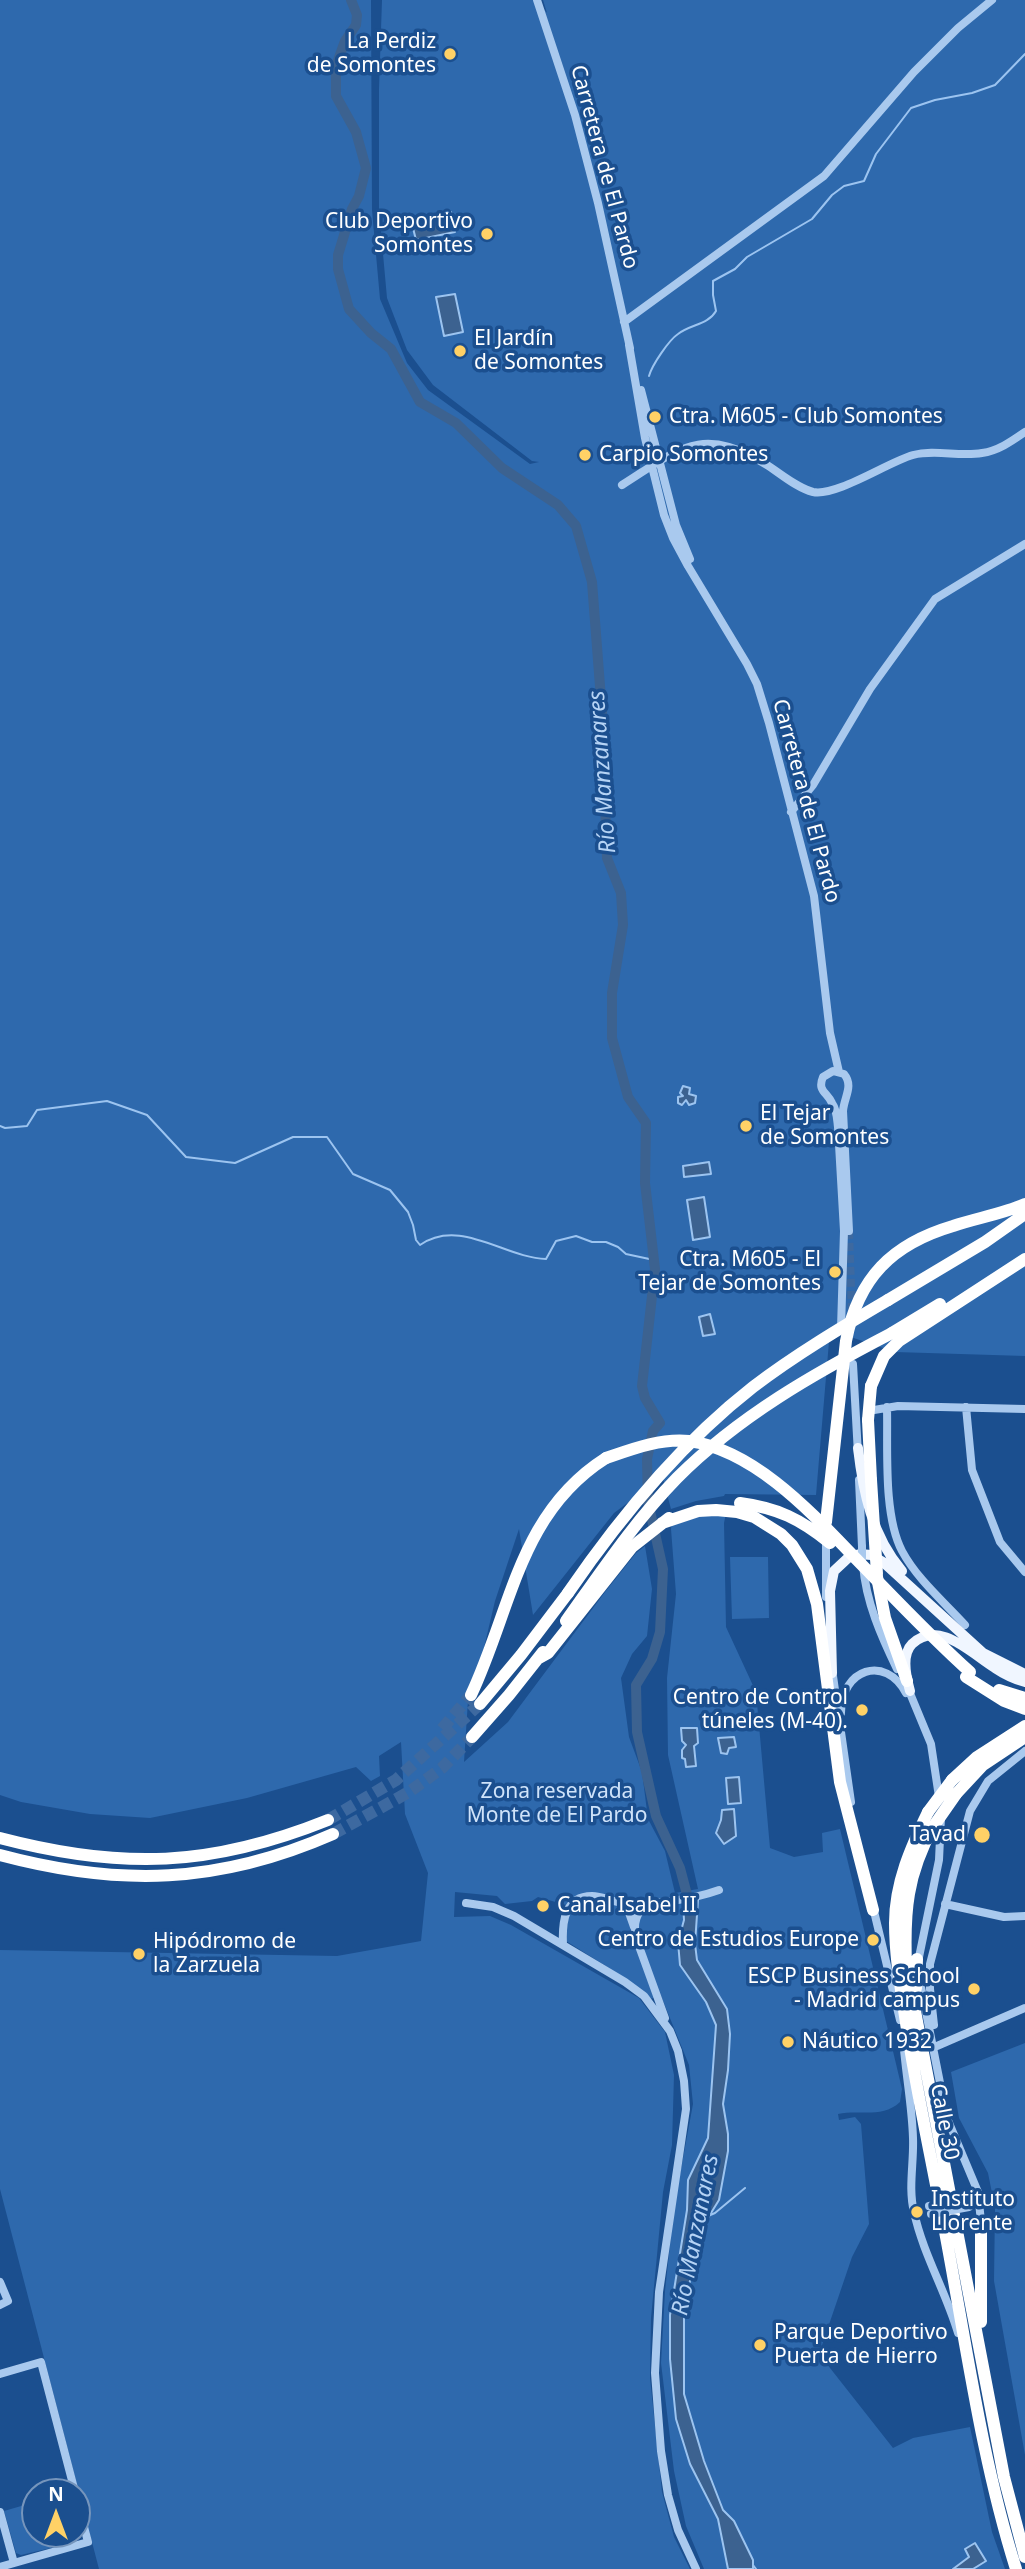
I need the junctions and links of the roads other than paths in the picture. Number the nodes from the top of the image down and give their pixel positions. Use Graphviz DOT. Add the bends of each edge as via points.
graph roads {
  1 [pos="537,0"];
  2 [pos="992,0"];
  3 [pos="624,322"];
  4 [pos="1025,432"];
  5 [pos="655,462"];
  6 [pos="636,476"];
  7 [pos="622,485"];
  8 [pos="664,515"];
  9 [pos="1025,544"];
  10 [pos="704,590"];
  11 [pos="791,812"];
  12 [pos="830,1033"];
  13 [pos="839,1072"];
  14 [pos="828,1073"];
  15 [pos="844,1097"];
  16 [pos="831,1099"];
  17 [pos="1025,1204"];
  18 [pos="1025,1213"];
  19 [pos="849,1231"];
  20 [pos="1025,1252"];
  21 [pos="1025,1259"];
  22 [pos="853,1364"];
  23 [pos="854,1388"];
  24 [pos="885,1407"];
  25 [pos="966,1407"];
  26 [pos="1025,1409"];
  27 [pos="856,1426"];
  28 [pos="858,1448"];
  29 [pos="826,1522"];
  30 [pos="662,1523"];
  31 [pos="1025,1572"];
  32 [pos="942,1615"];
  33 [pos="569,1622"];
  34 [pos="965,1625"];
  35 [pos="832,1673"];
  36 [pos="968,1674"];
  37 [pos="1025,1674"];
  38 [pos="1025,1682"];
  39 [pos="909,1686"];
  40 [pos="1024,1705"];
  41 [pos="920,1717"];
  42 [pos="1025,1726"];
  43 [pos="472,1737"];
  44 [pos="1025,1737"];
  45 [pos="841,1740"];
  46 [pos="1025,1751"];
  47 [pos="327,1817"];
  48 [pos="333,1834"];
  49 [pos="0,1838"];
  50 [pos="0,1855"];
  51 [pos="719,1890"];
  52 [pos="649,1902"];
  53 [pos="466,1903"];
  54 [pos="622,1903"];
  55 [pos="945,1904"];
  56 [pos="873,1910"];
  57 [pos="1025,1916"];
  58 [pos="634,1927"];
  59 [pos="563,1944"];
  60 [pos="917,1959"];
  61 [pos="922,1993"];
  62 [pos="916,2006"];
  63 [pos="1025,2008"];
  64 [pos="934,2025"];
  65 [pos="670,2031"];
  66 [pos="904,2038"];
  67 [pos="937,2043"];
  68 [pos="911,2057"];
  69 [pos="936,2058"];
  70 [pos="971,2172"];
  71 [pos="911,2188"];
  72 [pos="930,2210"];
  73 [pos="981,2222"];
  74 [pos="920,2233"];
  75 [pos="0,2282"];
  76 [pos="0,2305"];
  77 [pos="962,2347"];
  78 [pos="970,2368"];
  79 [pos="0,2374"];
  80 [pos="990,2402"];
  81 [pos="71,2478"];
  82 [pos="0,2512"];
  83 [pos="67,2548"];
  84 [pos="1025,2557"];
  85 [pos="14,2563"];
  86 [pos="0,2567"];
  87 [pos="696,2569"];
  88 [pos="1016,2569"];
  1 -- 3 [label="street, Carretera de El Pardo" via="575,116"];
  2 -- 3 [label="street" via="914,72 824,177"];
  3 -- 5 [label="street, Carretera de El Pardo"];
  4 -- 5 [label="street" via="980,454 914,455 825,493 805,489 722,444 693,444"];
  5 -- 6 [label="street"];
  5 -- 8 [label="street, Carretera de El Pardo"];
  5 -- 10 [label="street, Carretera de El Pardo"];
  6 -- 7 [label="street"];
  6 -- 8 [label="street" via="654,483"];
  8 -- 10 [label="street, Carretera de El Pardo"];
  9 -- 11 [label="street" via="935,600 870,689 813,785"];
  10 -- 11 [label="street, Carretera de El Pardo" via="757,684"];
  11 -- 12 [label="street, Carretera de El Pardo" via="818,917"];
  12 -- 13 [label="street, Carretera de El Pardo"];
  12 -- 14 [label="street, Carretera de El Pardo"];
  13 -- 14 [label="street"];
  13 -- 15 [label="street" via="849,1083"];
  14 -- 16 [label="street" via="821,1087"];
  15 -- 16 [label="street"];
  15 -- 19 [label="street"];
  16 -- 29 [label="street" via="838,1127 844,1272"];
  17 -- 29 [label="highway" via="911,1242 872,1276 850,1317"];
  18 -- 36 [label="highway, bridge" via="793,1359 713,1421 669,1465 629,1509 521,1655 476,1699 530,1543 556,1501 573,1482 607,1458 664,1442 688,1441 705,1445 756,1468 801,1504"];
  20 -- 33 [label="highway, bridge" via="764,1406 695,1462 643,1517"];
  21 -- 39 [label="highway, bridge" via="899,1341 884,1356 871,1386 868,1420 877,1574 885,1618"];
  22 -- 23 [label="street"];
  23 -- 24 [label="street" via="862,1398"];
  23 -- 27 [label="street"];
  24 -- 25 [label="street"];
  24 -- 27 [label="street" via="870,1409"];
  24 -- 34 [label="street" via="891,1522 916,1572"];
  25 -- 26 [label="street"];
  25 -- 31 [label="street" via="972,1470 1000,1542"];
  27 -- 28 [label="street"];
  28 -- 32 [label="main road" via="867,1507 875,1527 898,1566"];
  28 -- 39 [label="street, bridge" via="867,1592 879,1630"];
  29 -- 35 [label="street"];
  30 -- 33 [label="highway" via="632,1547"];
  30 -- 36 [label="highway, bridge" via="682,1512 717,1503 781,1511 833,1545"];
  30 -- 56 [label="highway" via="698,1511 737,1512 780,1534 801,1558 813,1583 840,1782"];
  32 -- 35 [label="main road" via="877,1558 849,1557 834,1571 830,1584"];
  32 -- 37 [label="main road" via="983,1653"];
  33 -- 43 [label="highway"];
  35 -- 45 [label="street"];
  36 -- 40 [label="highway"];
  38 -- 39 [label="main road" via="948,1638 934,1635 914,1642 906,1655"];
  39 -- 41 [label="street"];
  41 -- 45 [label="street" via="899,1681 889,1673 866,1672 844,1689"];
  41 -- 60 [label="street" via="933,1755 941,1822 937,1871"];
  42 -- 68 [label="highway, Calle 30, bridge" via="977,1757 952,1780 928,1812 907,1859 896,1912 897,1965"];
  44 -- 62 [label="highway, Calle 30, bridge" via="983,1766 956,1794 915,1863 906,1902 906,1964"];
  45 -- 56 [label="street"];
  46 -- 55 [label="street" via="988,1781 970,1811"];
  47 -- 49 [label="highway" via="288,1836 216,1855 130,1860 55,1851"];
  48 -- 50 [label="highway" via="261,1861 176,1876 83,1874"];
  51 -- 52 [label="street"];
  52 -- 54 [label="street"];
  52 -- 58 [label="street" via="638,1912"];
  53 -- 59 [label="street" via="493,1907"];
  54 -- 58 [label="street"];
  54 -- 59 [label="street" via="580,1898 562,1920"];
  55 -- 57 [label="street" via="1004,1917"];
  55 -- 64 [label="street" via="930,1964"];
  56 -- 66 [label="street"];
  58 -- 65 [label="street"];
  59 -- 65 [label="street" via="644,1996"];
  60 -- 61 [label="street"];
  60 -- 62 [label="highway"];
  61 -- 64 [label="street"];
  61 -- 69 [label="street"];
  62 -- 80 [label="highway, Calle 30"];
  63 -- 67 [label="street"];
  64 -- 67 [label="street"];
  65 -- 87 [label="street" via="680,2061 686,2109 659,2292 655,2373 668,2495"];
  66 -- 68 [label="highway"];
  66 -- 71 [label="street" via="914,2139"];
  67 -- 69 [label="street"];
  68 -- 78 [label="highway, Calle 30"];
  69 -- 70 [label="street" via="947,2119"];
  70 -- 72 [label="street, bridge" via="972,2190 967,2197"];
  70 -- 73 [label="street"];
  71 -- 72 [label="street" via="917,2201"];
  71 -- 74 [label="street"];
  72 -- 73 [label="street, bridge" via="969,2207"];
  72 -- 74 [label="street"];
  73 -- 80 [label="highway" via="981,2329 991,2380"];
  74 -- 77 [label="street"];
  75 -- 76 [label="street" via="8,2301"];
  77 -- 78 [label="highway"];
  78 -- 88 [label="highway, Calle 30"];
  79 -- 81 [label="street" via="41,2361"];
  80 -- 84 [label="highway, Calle 30"];
  82 -- 85 [label="street"];
  83 -- 85 [label="street"];
  85 -- 86 [label="street"];
}
